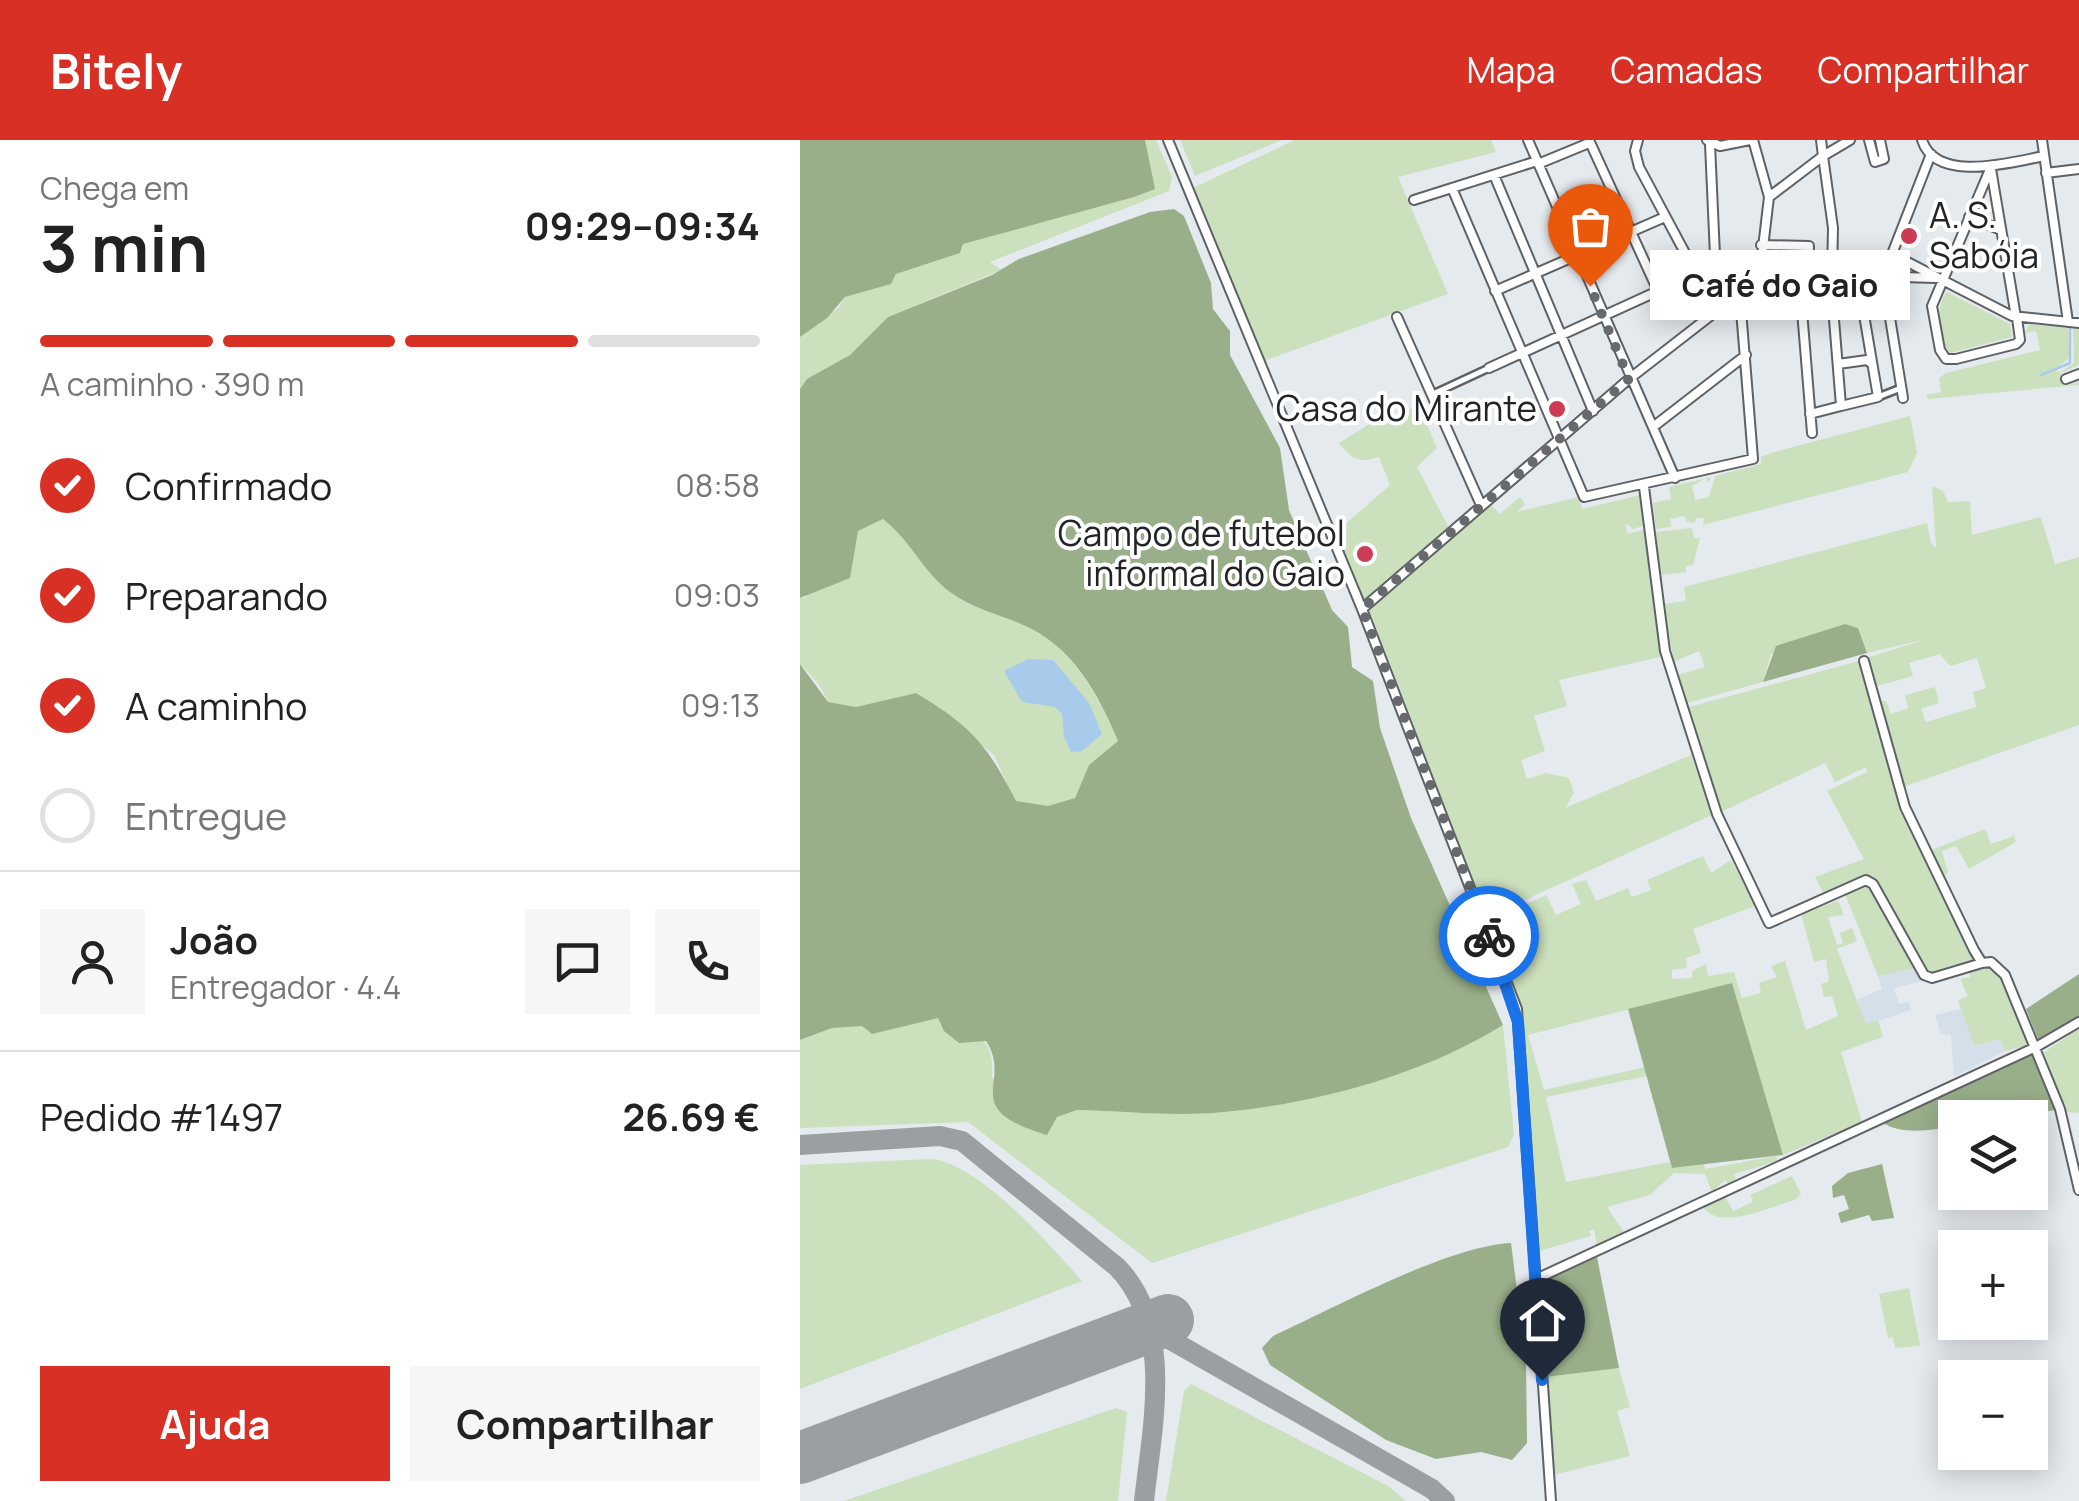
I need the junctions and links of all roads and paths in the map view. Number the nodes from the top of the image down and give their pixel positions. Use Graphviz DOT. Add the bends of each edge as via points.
graph roads {
  1 [pos="1168,140"];
  2 [pos="1528,140"];
  3 [pos="1638,140"];
  4 [pos="1752,140"];
  5 [pos="1821,140"];
  6 [pos="1850,140"];
  7 [pos="1869,140"];
  8 [pos="1880,140"];
  9 [pos="1922,140"];
  10 [pos="2042,140"];
  11 [pos="1589,141"];
  12 [pos="1709,142"];
  13 [pos="1931,154"];
  14 [pos="1824,156"];
  15 [pos="2044,156"];
  16 [pos="1537,163"];
  17 [pos="1990,167"];
  18 [pos="2079,169"];
  19 [pos="2046,173"];
  20 [pos="1494,175"];
  21 [pos="1452,188"];
  22 [pos="1768,197"];
  23 [pos="1414,200"];
  24 [pos="1665,217"];
  25 [pos="1969,218"];
  26 [pos="2001,230"];
  27 [pos="1632,232"];
  28 [pos="1761,245"];
  29 [pos="1892,254"];
  30 [pos="1577,256"];
  31 [pos="1536,274"];
  32 [pos="1759,274"];
  33 [pos="1804,274"];
  34 [pos="1832,275"];
  35 [pos="1887,277"];
  36 [pos="1716,278"];
  37 [pos="1941,279"];
  38 [pos="1700,280"];
  39 [pos="1494,292"];
  40 [pos="1801,299"];
  41 [pos="1887,303"];
  42 [pos="1741,310"];
  43 [pos="1714,313"];
  44 [pos="1603,316"];
  45 [pos="1398,317"];
  46 [pos="2016,317"];
  47 [pos="2068,322"];
  48 [pos="2079,323"];
  49 [pos="1560,336"];
  50 [pos="1522,354"];
  51 [pos="1746,354"];
  52 [pos="1838,364"];
  53 [pos="1872,364"];
  54 [pos="1489,368"];
  55 [pos="2079,374"];
  56 [pos="1629,379"];
  57 [pos="2066,379"];
  58 [pos="1902,393"];
  59 [pos="1432,394"];
  60 [pos="1878,396"];
  61 [pos="1841,406"];
  62 [pos="1593,410"];
  63 [pos="1810,414"];
  64 [pos="1653,427"];
  65 [pos="1812,433"];
  66 [pos="1558,441"];
  67 [pos="1675,478"];
  68 [pos="1644,487"];
  69 [pos="1481,504"];
  70 [pos="1362,609"];
  71 [pos="1864,661"];
  72 [pos="1982,963"];
  73 [pos="2079,1022"];
  74 [pos="2036,1047"];
  75 [pos="2079,1190"];
  76 [pos="1536,1279"];
  77 [pos="1551,1501"];
  1 -- 70 [label="street"];
  2 -- 16 [label="street"];
  3 -- 24 [label="street" via="1640,167"];
  4 -- 12 [label="street"];
  4 -- 22 [label="street"];
  5 -- 14 [label="street"];
  6 -- 14 [label="street"];
  7 -- 8 [label="street" via="1875,162 1884,159"];
  9 -- 13 [label="street"];
  10 -- 15 [label="street"];
  11 -- 16 [label="street"];
  11 -- 27 [label="street"];
  12 -- 36 [label="street"];
  13 -- 17 [label="street" via="1970,169"];
  13 -- 29 [label="street"];
  14 -- 22 [label="street"];
  14 -- 34 [label="street"];
  15 -- 17 [label="street"];
  15 -- 19 [label="street"];
  16 -- 20 [label="street"];
  16 -- 30 [label="street"];
  17 -- 25 [label="street"];
  17 -- 26 [label="street"];
  18 -- 19 [label="street"];
  19 -- 47 [label="street"];
  20 -- 21 [label="street"];
  20 -- 31 [label="street"];
  21 -- 23 [label="street"];
  21 -- 39 [label="street"];
  22 -- 28 [label="street"];
  24 -- 27 [label="street"];
  24 -- 38 [label="street"];
  25 -- 26 [label="street"];
  25 -- 37 [label="street"];
  26 -- 46 [label="street"];
  27 -- 30 [label="street"];
  27 -- 44 [label="street" via="1658,290"];
  28 -- 32 [label="street"];
  28 -- 33 [label="street" via="1809,246"];
  29 -- 35 [label="street"];
  29 -- 37 [label="street"];
  30 -- 31 [label="street"];
  30 -- 44 [label="street"];
  31 -- 39 [label="street"];
  31 -- 49 [label="street"];
  32 -- 33 [label="street"];
  32 -- 36 [label="street"];
  32 -- 42 [label="street"];
  33 -- 34 [label="street"];
  33 -- 40 [label="street"];
  34 -- 35 [label="street"];
  35 -- 37 [label="street"];
  35 -- 41 [label="street"];
  36 -- 38 [label="street"];
  37 -- 46 [label="street"];
  37 -- 46 [label="street" via="1932,306 1946,359 2016,344"];
  38 -- 43 [label="street"];
  39 -- 50 [label="street"];
  40 -- 41 [label="street"];
  40 -- 63 [label="street"];
  41 -- 58 [label="street"];
  42 -- 43 [label="street"];
  42 -- 51 [label="street"];
  43 -- 56 [label="street"];
  44 -- 49 [label="street"];
  44 -- 56 [label="street"];
  45 -- 59 [label="street"];
  46 -- 47 [label="street"];
  47 -- 48 [label="street"];
  49 -- 50 [label="street"];
  49 -- 62 [label="street"];
  50 -- 54 [label="street"];
  50 -- 66 [label="street"];
  51 -- 64 [label="street"];
  51 -- 67 [label="street" via="1752,460"];
  52 -- 53 [label="street"];
  52 -- 53 [label="street" via="1833,308 1862,310"];
  52 -- 61 [label="street"];
  53 -- 60 [label="street"];
  54 -- 59 [label="street"];
  55 -- 57 [label="street"];
  56 -- 62 [label="street"];
  56 -- 64 [label="street"];
  58 -- 60 [label="street"];
  59 -- 69 [label="street"];
  60 -- 61 [label="street"];
  61 -- 63 [label="street"];
  62 -- 66 [label="street"];
  63 -- 65 [label="street"];
  64 -- 67 [label="street"];
  66 -- 68 [label="street" via="1584,497"];
  66 -- 69 [label="street"];
  67 -- 68 [label="street"];
  68 -- 72 [label="street" via="1665,651 1717,814 1772,924 1866,880 1924,975"];
  69 -- 70 [label="street"];
  70 -- 76 [label="street" via="1516,1009"];
  71 -- 72 [label="street" via="1906,807"];
  72 -- 74 [label="street" via="1992,962 2005,975"];
  73 -- 74 [label="street"];
  74 -- 75 [label="street" via="2067,1132"];
  74 -- 76 [label="street"];
  76 -- 77 [label="street"];
}
